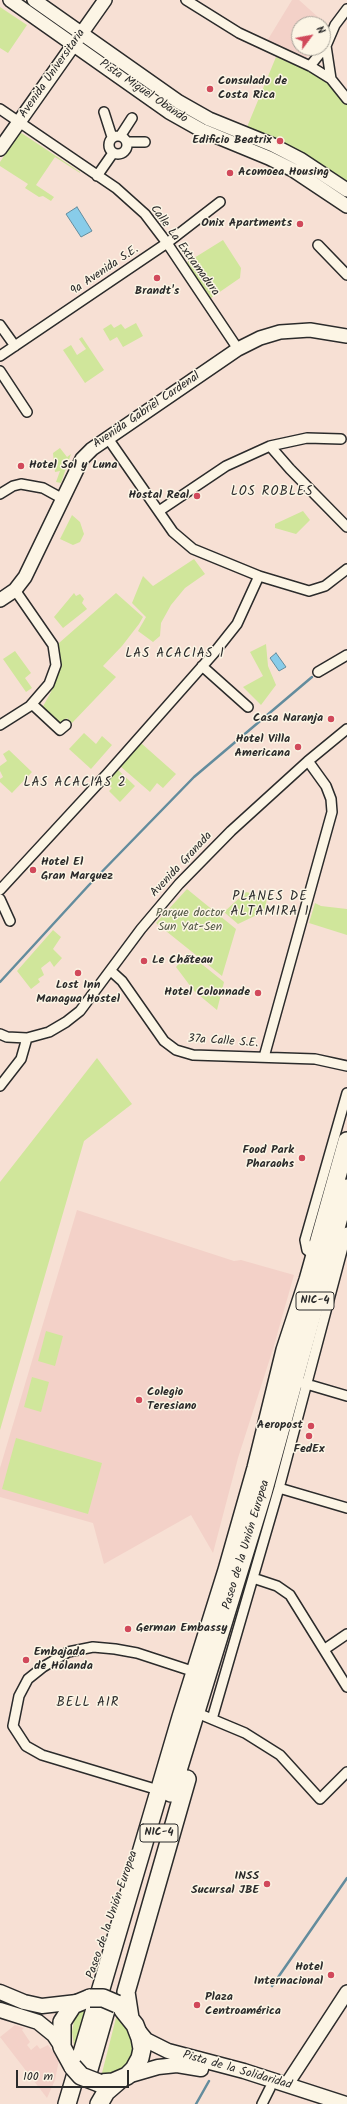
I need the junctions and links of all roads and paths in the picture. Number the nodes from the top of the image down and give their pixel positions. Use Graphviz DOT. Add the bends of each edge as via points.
graph roads {
  1 [pos="10,0"];
  2 [pos="34,0"];
  3 [pos="105,0"];
  4 [pos="186,0"];
  5 [pos="347,9"];
  6 [pos="82,33"];
  7 [pos="331,34"];
  8 [pos="73,44"];
  9 [pos="318,56"];
  10 [pos="328,56"];
  11 [pos="310,66"];
  12 [pos="331,79"];
  13 [pos="347,99"];
  14 [pos="0,109"];
  15 [pos="104,112"];
  16 [pos="132,118"];
  17 [pos="19,122"];
  18 [pos="120,138"];
  19 [pos="145,142"];
  20 [pos="0,149"];
  21 [pos="113,153"];
  22 [pos="97,176"];
  23 [pos="347,190"];
  24 [pos="220,202"];
  25 [pos="347,206"];
  26 [pos="167,243"];
  27 [pos="318,245"];
  28 [pos="347,275"];
  29 [pos="0,325"];
  30 [pos="347,336"];
  31 [pos="15,346"];
  32 [pos="238,350"];
  33 [pos="0,356"];
  34 [pos="0,371"];
  35 [pos="27,412"];
  36 [pos="108,438"];
  37 [pos="341,439"];
  38 [pos="270,446"];
  39 [pos="0,494"];
  40 [pos="63,500"];
  41 [pos="159,511"];
  42 [pos="347,527"];
  43 [pos="347,569"];
  44 [pos="259,576"];
  45 [pos="15,590"];
  46 [pos="0,600"];
  47 [pos="347,655"];
  48 [pos="202,666"];
  49 [pos="318,672"];
  50 [pos="32,704"];
  51 [pos="248,707"];
  52 [pos="0,725"];
  53 [pos="66,726"];
  54 [pos="347,729"];
  55 [pos="308,761"];
  56 [pos="0,890"];
  57 [pos="0,899"];
  58 [pos="10,921"];
  59 [pos="111,971"];
  60 [pos="0,1034"];
  61 [pos="27,1038"];
  62 [pos="264,1058"];
  63 [pos="347,1066"];
  64 [pos="0,1086"];
  65 [pos="347,1093"];
  66 [pos="347,1141"];
  67 [pos="347,1188"];
  68 [pos="347,1232"];
  69 [pos="320,1259"];
  70 [pos="301,1383"];
  71 [pos="347,1396"];
  72 [pos="279,1488"];
  73 [pos="347,1508"];
  74 [pos="253,1578"];
  75 [pos="347,1634"];
  76 [pos="325,1649"];
  77 [pos="201,1674"];
  78 [pos="347,1687"];
  79 [pos="207,1717"];
  80 [pos="181,1718"];
  81 [pos="347,1772"];
  82 [pos="156,1788"];
  83 [pos="347,1992"];
  84 [pos="3,1995"];
  85 [pos="97,1997"];
  86 [pos="0,2010"];
  87 [pos="132,2022"];
  88 [pos="67,2058"];
  89 [pos="125,2077"];
  90 [pos="287,2084"];
  91 [pos="270,2088"];
  92 [pos="58,2104"];
  93 [pos="67,2104"];
  94 [pos="79,2104"];
  95 [pos="99,2104"];
  96 [pos="262,2104"];
  97 [pos="322,2104"];
  98 [pos="346,2104"];
  1 -- 8 [label="street, Pista Miguel Obando"];
  2 -- 6 [label="street, Pista Miguel Obando"];
  3 -- 6 [label="street, Avenida Universitaria"];
  4 -- 11 [label="street" via="239,34"];
  5 -- 7 [label="street"];
  6 -- 8 [label="street, Avenida Universitaria"];
  6 -- 23 [label="street, Pista Miguel Obando" via="179,102 209,119 300,159"];
  8 -- 17 [label="street, Avenida Universitaria"];
  8 -- 25 [label="street, Pista Miguel Obando" via="169,112 202,130 287,167"];
  9 -- 11 [label="street"];
  10 -- 12 [label="street"];
  11 -- 12 [label="street"];
  12 -- 13 [label="street"];
  14 -- 17 [label="street, Calle La Extramadura"];
  15 -- 18 [label="street"];
  16 -- 18 [label="street"];
  17 -- 20 [label="street, Avenida Universitaria"];
  17 -- 22 [label="street, Calle La Extramadura"];
  18 -- 19 [label="street"];
  18 -- 21 [label="street" via="108,145"];
  18 -- 21 [label="street" via="125,151"];
  21 -- 22 [label="street"];
  22 -- 26 [label="street, Calle La Extramadura" via="116,188 144,214"];
  24 -- 26 [label="street, 9a Avenida S.E."];
  26 -- 31 [label="street, 9a Avenida S.E."];
  26 -- 32 [label="street, Calle La Extramadura"];
  27 -- 28 [label="street"];
  29 -- 31 [label="street"];
  30 -- 32 [label="street, Avenida Gabriel Cardenal" via="310,330 280,332 260,338"];
  31 -- 33 [label="street, 9a Avenida S.E."];
  32 -- 36 [label="street, Avenida Gabriel Cardenal"];
  34 -- 35 [label="street"];
  36 -- 40 [label="street, Avenida Gabriel Cardenal" via="92,448 82,459"];
  36 -- 41 [label="street"];
  37 -- 38 [label="street" via="307,438"];
  38 -- 41 [label="street" via="226,466"];
  38 -- 42 [label="street"];
  39 -- 40 [label="street" via="21,484 43,488"];
  40 -- 45 [label="street, Avenida Gabriel Cardenal" via="34,562"];
  41 -- 44 [label="street" via="173,532 193,549"];
  43 -- 44 [label="street" via="325,586 309,591"];
  44 -- 48 [label="street" via="237,624"];
  45 -- 46 [label="street, Avenida Gabriel Cardenal"];
  45 -- 50 [label="street" via="52,644 55,655 56,665 49,684"];
  47 -- 49 [label="street"];
  48 -- 51 [label="street"];
  48 -- 56 [label="street"];
  50 -- 52 [label="street"];
  50 -- 53 [label="street" via="60,730"];
  54 -- 55 [label="street, Avenida Granada"];
  55 -- 59 [label="street, Avenida Granada" via="231,831 179,884 141,929"];
  55 -- 62 [label="street" via="326,786 332,812"];
  57 -- 58 [label="street"];
  59 -- 61 [label="street, Avenida Granada" via="80,1011 49,1032"];
  59 -- 62 [label="street, 37a Calle S.E." via="122,981 164,1041 176,1050 193,1055"];
  60 -- 61 [label="street"];
  61 -- 64 [label="street" via="21,1059"];
  62 -- 63 [label="street, 37a Calle S.E." via="315,1059"];
  65 -- 69 [label="street" via="305,1240 306,1250"];
  66 -- 69 [label="highway, Paseo de la Unión Europea / NIC-4"];
  67 -- 69 [label="highway, Paseo de la Unión Europea / NIC-4"];
  68 -- 70 [label="street"];
  69 -- 70 [label="highway, Paseo de la Unión Europea / NIC-4"];
  69 -- 77 [label="highway, Paseo de la Unión Europea / NIC-4" via="285,1350"];
  70 -- 71 [label="street"];
  70 -- 72 [label="street"];
  70 -- 77 [label="highway, Paseo de la Unión Europea / NIC-4"];
  72 -- 73 [label="street"];
  72 -- 74 [label="street"];
  74 -- 76 [label="street" via="278,1586 290,1595"];
  74 -- 79 [label="street"];
  75 -- 76 [label="street"];
  76 -- 78 [label="street"];
  77 -- 79 [label="highway"];
  77 -- 80 [label="highway, Paseo de la Unión Europea / NIC-4"];
  77 -- 82 [label="street" via="137,1653 93,1647 68,1652 43,1667 28,1679 19,1696 13,1726 26,1746 42,1755"];
  77 -- 85 [label="highway, Paseo de la Unión Europea / NIC-4"];
  79 -- 81 [label="street" via="245,1733 280,1755 320,1799"];
  79 -- 87 [label="highway" via="126,1992"];
  80 -- 82 [label="highway, Paseo de la Unión Europea" via="164,1758"];
  80 -- 85 [label="highway, Paseo de la Unión Europea / NIC-4"];
  82 -- 85 [label="highway, Paseo de la Unión Europea" via="106,1941"];
  83 -- 90 [label="street"];
  84 -- 85 [label="main road" via="42,2006"];
  85 -- 87 [label="highway"];
  85 -- 88 [label="highway" via="69,2009 63,2018 61,2032"];
  85 -- 93 [label="highway, NIC-4"];
  85 -- 94 [label="highway, NIC-4"];
  86 -- 88 [label="main road" via="38,2022 54,2035"];
  87 -- 89 [label="highway" via="140,2038 141,2052 138,2064"];
  87 -- 90 [label="main road, Pista de la Solidaridad" via="144,2038 160,2048"];
  88 -- 89 [label="highway, bridge" via="81,2076 99,2082 113,2082"];
  88 -- 92 [label="highway" via="67,2074"];
  89 -- 91 [label="main road, Pista de la Solidaridad" via="158,2066 184,2066"];
  89 -- 95 [label="highway" via="106,2092"];
  90 -- 98 [label="main road, Pista de la Solidaridad"];
  91 -- 96 [label="street"];
  91 -- 97 [label="main road, Pista de la Solidaridad"];
}
